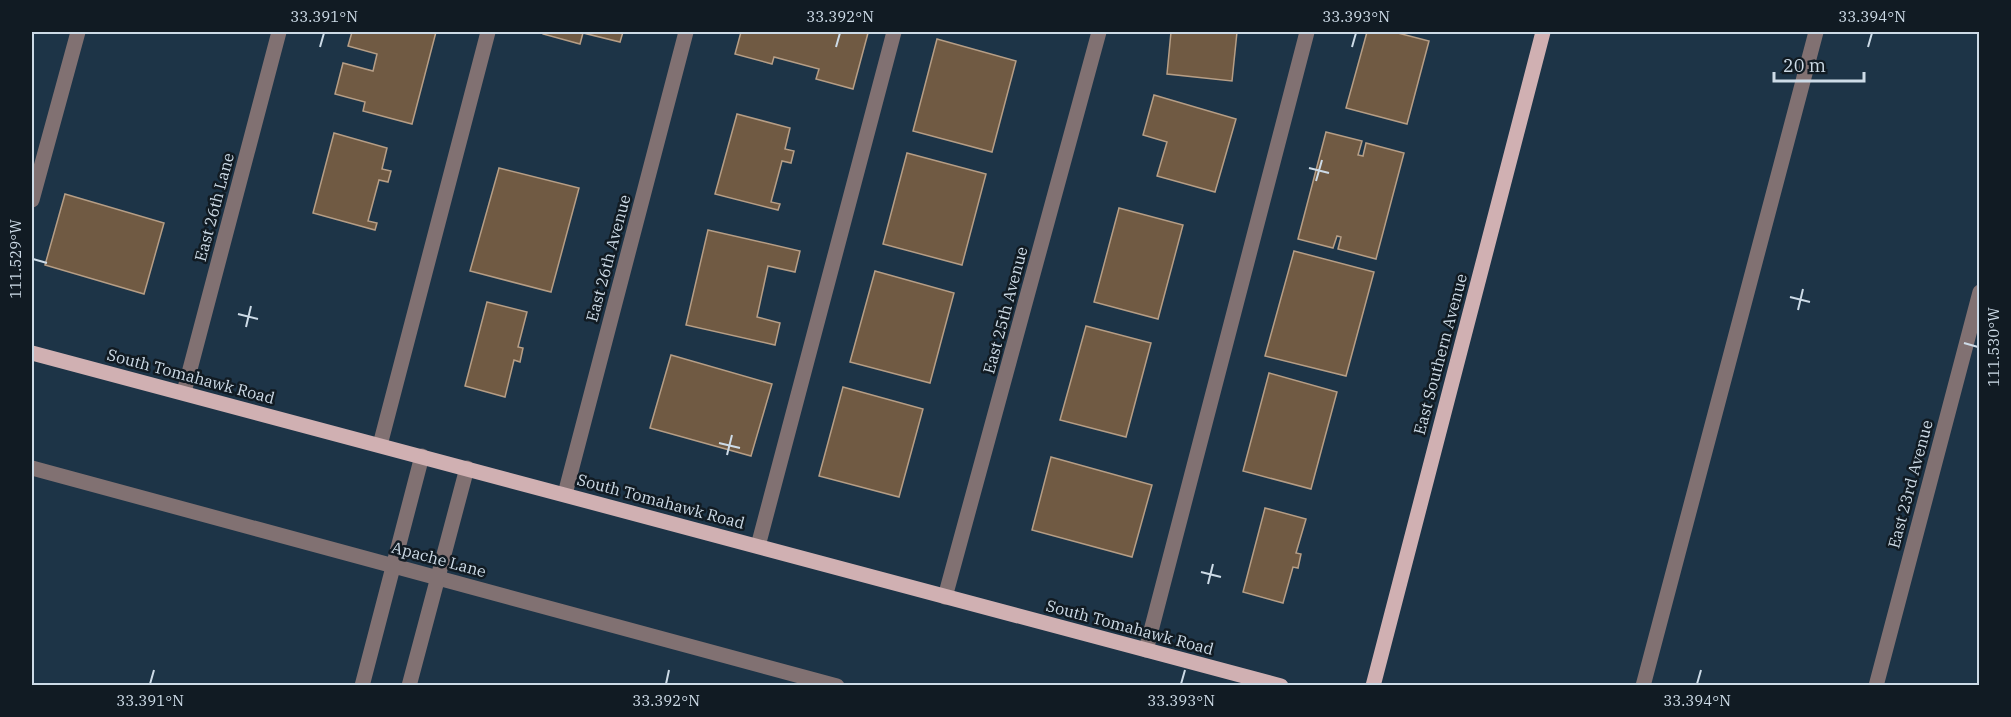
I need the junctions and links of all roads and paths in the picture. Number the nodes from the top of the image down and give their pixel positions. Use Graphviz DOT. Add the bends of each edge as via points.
graph roads {
  1 [pos="78,32"];
  2 [pos="279,32"];
  3 [pos="488,32"];
  4 [pos="686,32"];
  5 [pos="894,32"];
  6 [pos="1099,32"];
  7 [pos="1307,32"];
  8 [pos="1543,32"];
  9 [pos="1816,32"];
  10 [pos="32,200"];
  11 [pos="1980,292"];
  12 [pos="32,353"];
  13 [pos="184,392"];
  14 [pos="380,445"];
  15 [pos="422,456"];
  16 [pos="32,468"];
  17 [pos="467,468"];
  18 [pos="565,494"];
  19 [pos="758,546"];
  20 [pos="394,566"];
  21 [pos="438,578"];
  22 [pos="945,597"];
  23 [pos="1146,650"];
  24 [pos="362,686"];
  25 [pos="409,686"];
  26 [pos="837,686"];
  27 [pos="1281,686"];
  28 [pos="1373,686"];
  29 [pos="1643,686"];
  30 [pos="1876,686"];
  1 -- 10 [label="street"];
  2 -- 13 [label="street, East 26th Lane"];
  3 -- 14 [label="street"];
  4 -- 18 [label="street, East 26th Avenue"];
  5 -- 19 [label="street"];
  6 -- 22 [label="street, East 25th Avenue"];
  7 -- 23 [label="street"];
  8 -- 28 [label="main road, East Southern Avenue"];
  9 -- 29 [label="street"];
  11 -- 30 [label="street, East 23rd Avenue"];
  12 -- 13 [label="main road, South Tomahawk Road"];
  13 -- 14 [label="main road, South Tomahawk Road"];
  14 -- 15 [label="main road, South Tomahawk Road"];
  15 -- 17 [label="main road, South Tomahawk Road"];
  15 -- 20 [label="street"];
  16 -- 20 [label="street, Apache Lane"];
  17 -- 18 [label="main road, South Tomahawk Road"];
  17 -- 21 [label="street"];
  18 -- 19 [label="main road, South Tomahawk Road"];
  19 -- 22 [label="main road, South Tomahawk Road"];
  20 -- 21 [label="street, Apache Lane"];
  20 -- 24 [label="street"];
  21 -- 25 [label="street"];
  21 -- 26 [label="street, Apache Lane"];
  22 -- 23 [label="main road, South Tomahawk Road"];
  23 -- 27 [label="main road, South Tomahawk Road"];
}
